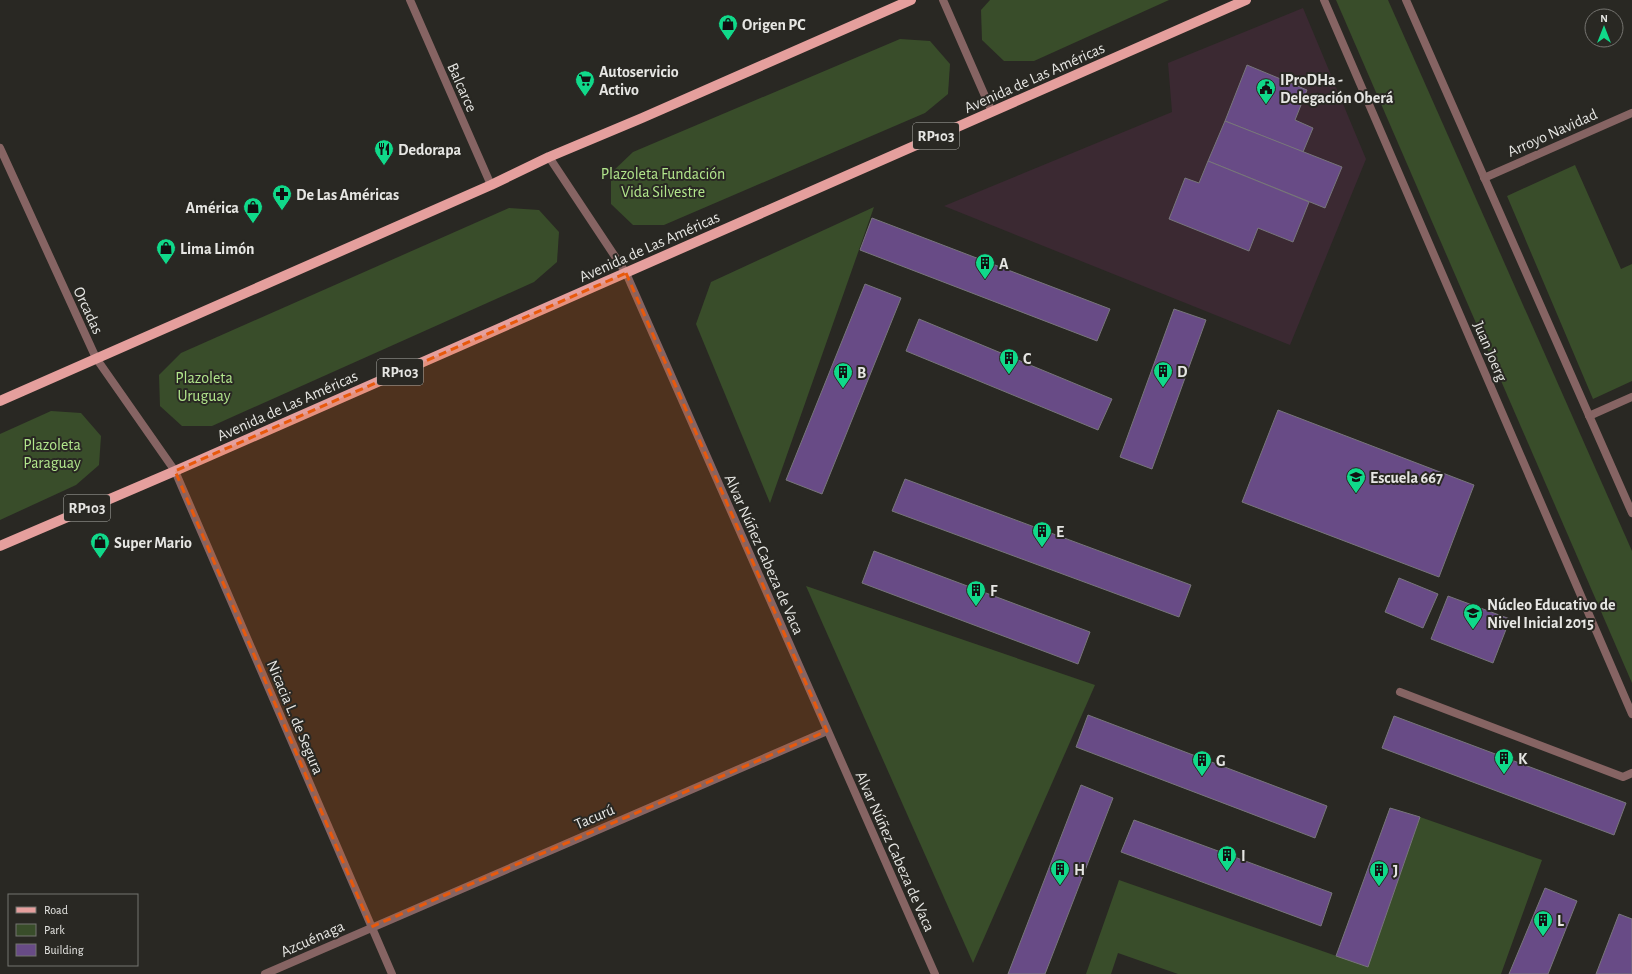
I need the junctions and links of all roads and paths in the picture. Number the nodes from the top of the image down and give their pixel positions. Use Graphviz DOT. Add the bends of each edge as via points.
graph roads {
  1 [pos="410,0"];
  2 [pos="911,0"];
  3 [pos="943,0"];
  4 [pos="1246,0"];
  5 [pos="1324,0"];
  6 [pos="1406,0"];
  7 [pos="992,112"];
  8 [pos="1632,113"];
  9 [pos="0,148"];
  10 [pos="549,157"];
  11 [pos="1484,178"];
  12 [pos="491,185"];
  13 [pos="626,273"];
  14 [pos="96,358"];
  15 [pos="1632,397"];
  16 [pos="0,401"];
  17 [pos="1589,416"];
  18 [pos="175,471"];
  19 [pos="1632,513"];
  20 [pos="0,546"];
  21 [pos="1400,692"];
  22 [pos="1632,714"];
  23 [pos="828,731"];
  24 [pos="1632,773"];
  25 [pos="371,928"];
  26 [pos="265,974"];
  27 [pos="392,974"];
  28 [pos="935,974"];
  1 -- 12 [label="street, Balcarce"];
  2 -- 10 [label="main road"];
  3 -- 7 [label="street"];
  4 -- 7 [label="main road, Avenida de Las Américas / RP103"];
  5 -- 22 [label="street, Juan Joerg"];
  6 -- 11 [label="street"];
  7 -- 13 [label="main road, Avenida de Las Américas / RP103"];
  8 -- 11 [label="street, Arroyo Navidad"];
  9 -- 14 [label="street, Orcadas"];
  10 -- 12 [label="main road"];
  10 -- 13 [label="street, Alvar Núñez Cabeza de Vaca"];
  11 -- 17 [label="street"];
  12 -- 14 [label="main road"];
  13 -- 18 [label="main road, Avenida de Las Américas / RP103"];
  13 -- 23 [label="street, Alvar Núñez Cabeza de Vaca"];
  14 -- 16 [label="main road"];
  14 -- 18 [label="street, Orcadas"];
  15 -- 17 [label="street"];
  17 -- 19 [label="street"];
  18 -- 20 [label="main road, RP103"];
  18 -- 25 [label="street, Nicacia L. de Segura"];
  21 -- 24 [label="street" via="1623,777"];
  23 -- 25 [label="street, Tacurú"];
  23 -- 28 [label="street, Alvar Núñez Cabeza de Vaca"];
  25 -- 26 [label="street, Azcuénaga"];
  25 -- 27 [label="street, Nicacia L. de Segura"];
}
